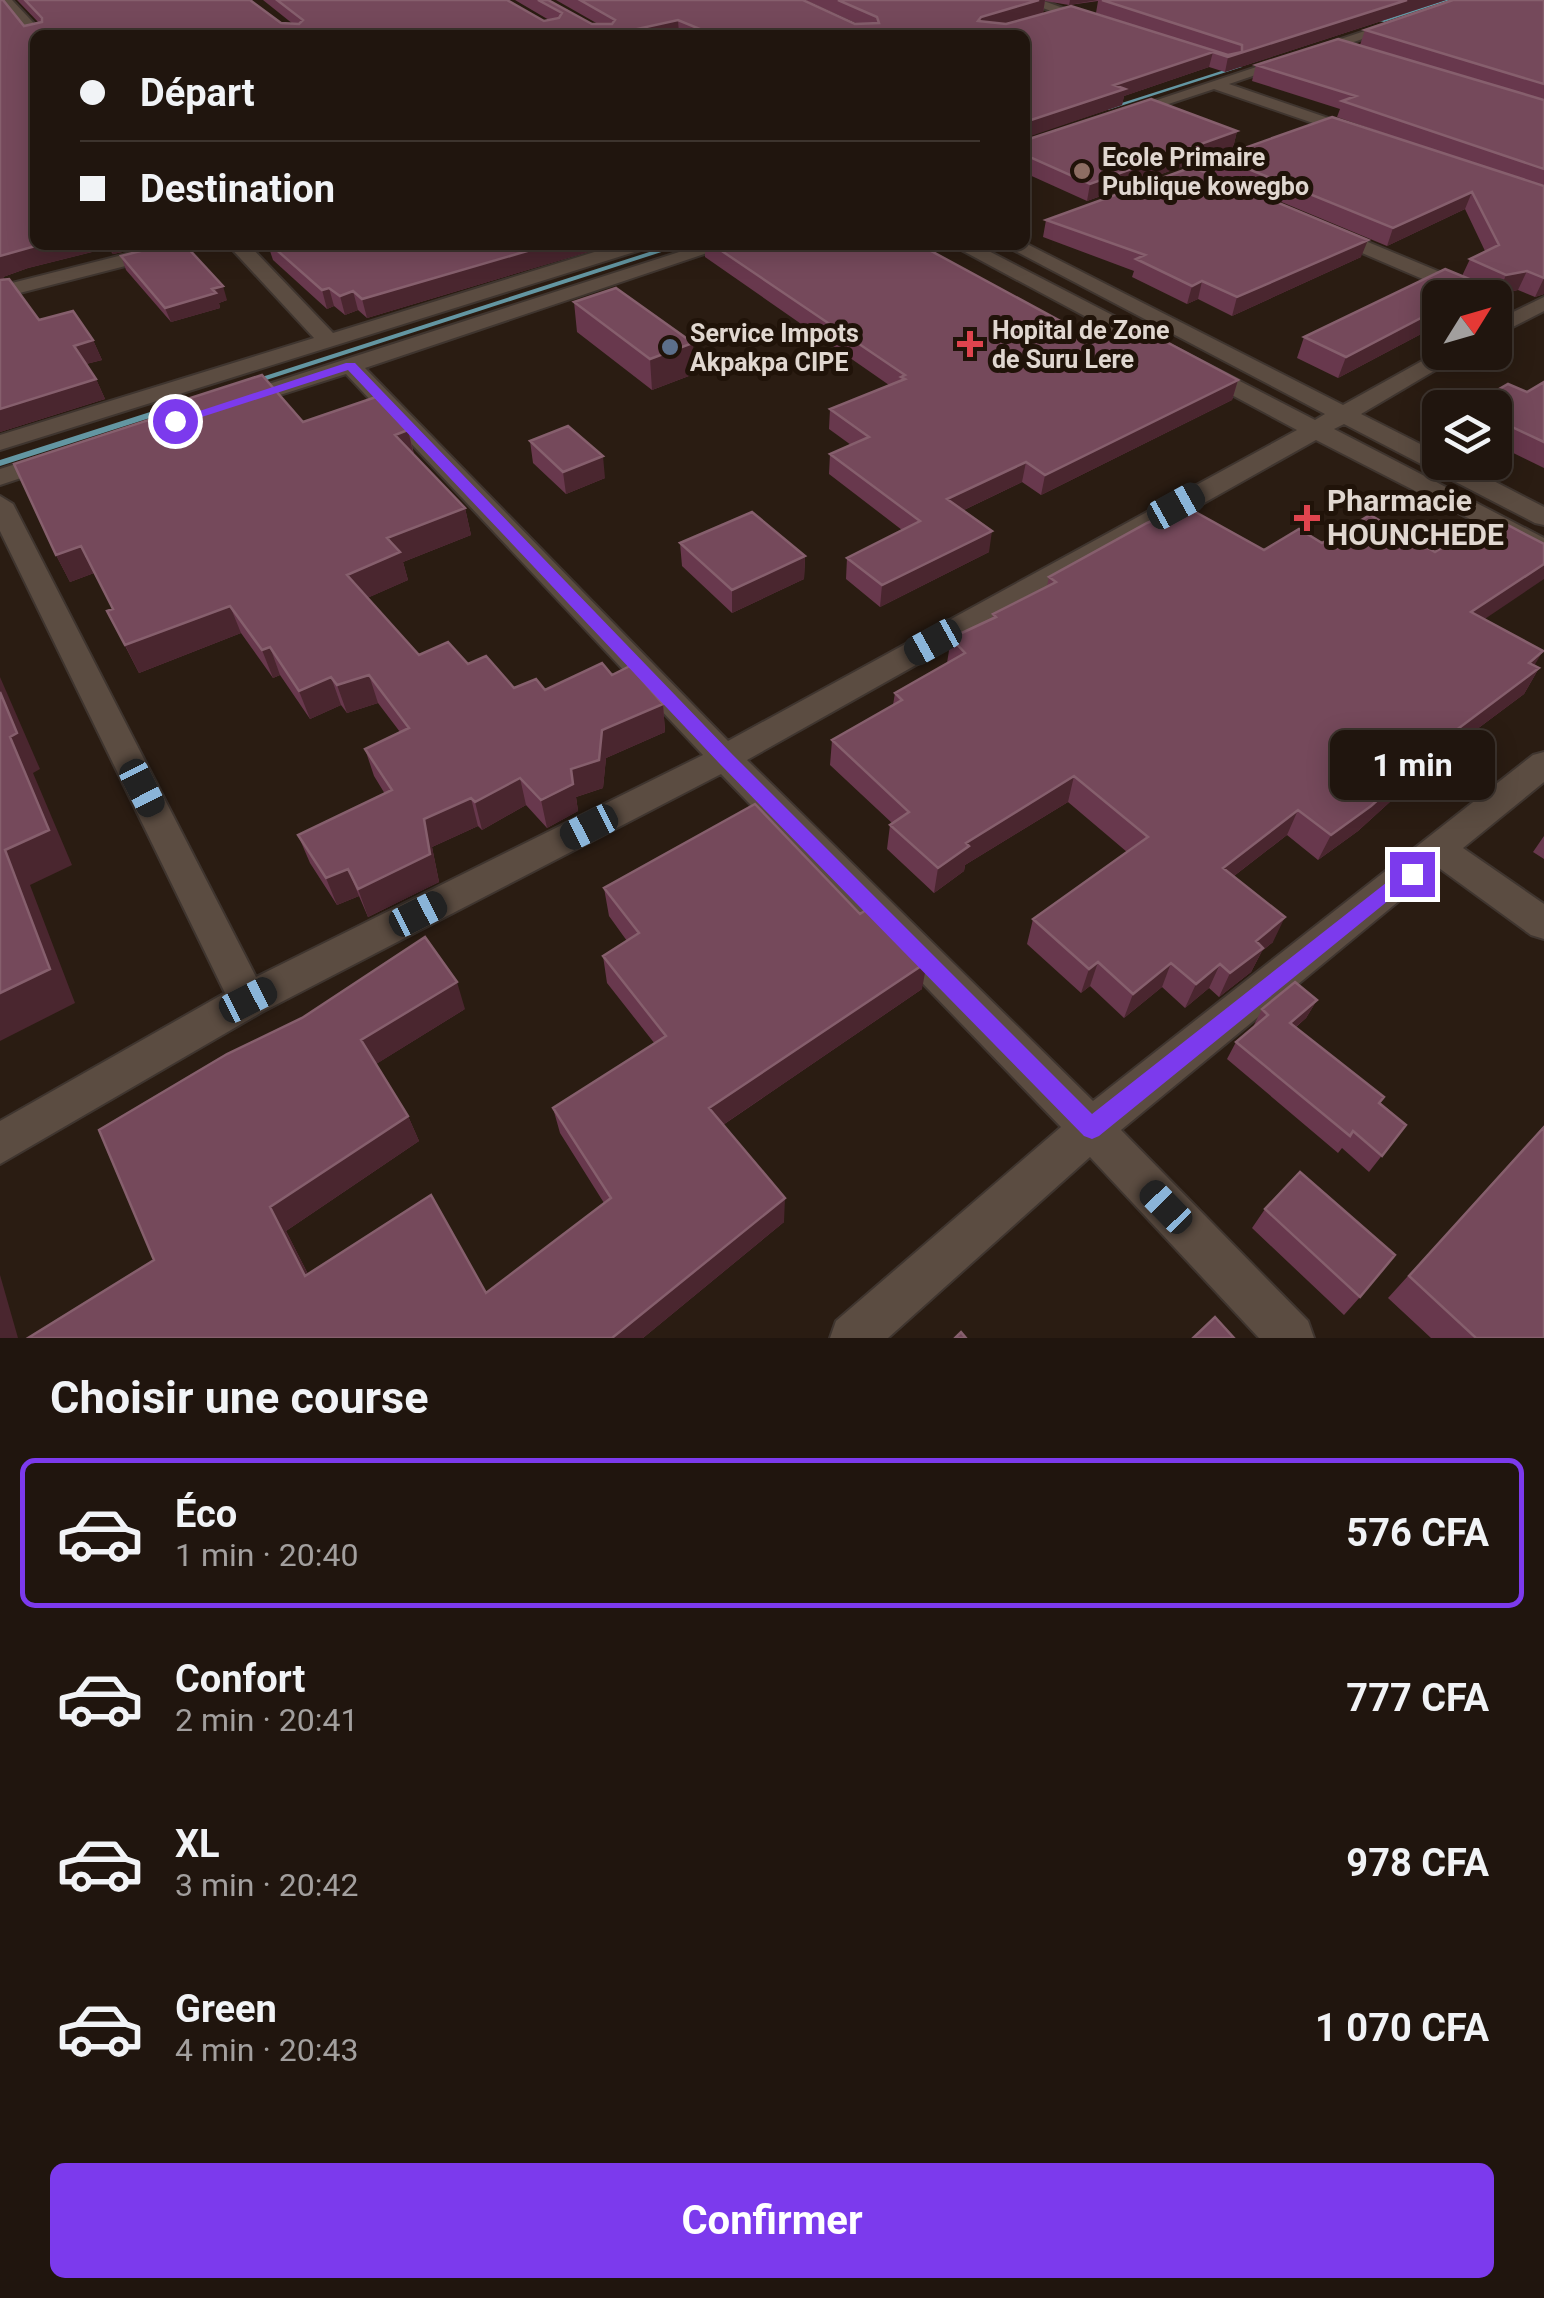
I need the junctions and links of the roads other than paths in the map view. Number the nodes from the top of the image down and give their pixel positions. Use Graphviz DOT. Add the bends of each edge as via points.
graph roads {
  1 [pos="5,0"];
  2 [pos="1028,0"];
  3 [pos="1424,0"];
  4 [pos="1472,0"];
  5 [pos="1101,4"];
  6 [pos="1067,14"];
  7 [pos="1048,18"];
  8 [pos="33,30"];
  9 [pos="1121,30"];
  10 [pos="1328,44"];
  11 [pos="1365,56"];
  12 [pos="1214,84"];
  13 [pos="1118,98"];
  14 [pos="1100,122"];
  15 [pos="1328,123"];
  16 [pos="1294,136"];
  17 [pos="1382,142"];
  18 [pos="1302,221"];
  19 [pos="165,250"];
  20 [pos="243,250"];
  21 [pos="623,250"];
  22 [pos="702,250"];
  23 [pos="972,250"];
  24 [pos="1024,250"];
  25 [pos="1443,280"];
  26 [pos="0,292"];
  27 [pos="1512,306"];
  28 [pos="1537,313"];
  29 [pos="1512,323"];
  30 [pos="339,352"];
  31 [pos="1423,370"];
  32 [pos="221,406"];
  33 [pos="1344,415"];
  34 [pos="1314,429"];
  35 [pos="0,442"];
  36 [pos="74,453"];
  37 [pos="0,477"];
  38 [pos="0,504"];
  39 [pos="1544,517"];
  40 [pos="1544,549"];
  41 [pos="725,758"];
  42 [pos="1544,764"];
  43 [pos="1441,850"];
  44 [pos="1544,924"];
  45 [pos="248,1000"];
  46 [pos="1092,1128"];
  47 [pos="0,1144"];
  48 [pos="854,1338"];
  49 [pos="1291,1338"];
  1 -- 8 [label="street"];
  2 -- 6 [label="street"];
  3 -- 13 [label="street"];
  4 -- 10 [label="street"];
  5 -- 6 [label="street"];
  6 -- 7 [label="street"];
  6 -- 9 [label="street"];
  10 -- 11 [label="street"];
  10 -- 12 [label="street"];
  12 -- 14 [label="street"];
  12 -- 15 [label="street"];
  15 -- 16 [label="street"];
  15 -- 17 [label="street"];
  18 -- 25 [label="street"];
  19 -- 26 [label="street"];
  20 -- 30 [label="street"];
  21 -- 30 [label="street"];
  22 -- 30 [label="street"];
  23 -- 34 [label="street"];
  24 -- 33 [label="street"];
  27 -- 28 [label="street"];
  28 -- 29 [label="street"];
  30 -- 32 [label="street"];
  30 -- 35 [label="street"];
  30 -- 41 [label="street"];
  31 -- 33 [label="street"];
  33 -- 34 [label="street"];
  33 -- 39 [label="street"];
  34 -- 40 [label="street"];
  34 -- 41 [label="street"];
  36 -- 37 [label="street"];
  38 -- 45 [label="street"];
  41 -- 45 [label="street"];
  41 -- 46 [label="street"];
  42 -- 43 [label="street"];
  43 -- 44 [label="street"];
  43 -- 46 [label="street"];
  45 -- 47 [label="street"];
  46 -- 48 [label="street"];
  46 -- 49 [label="street"];
}
